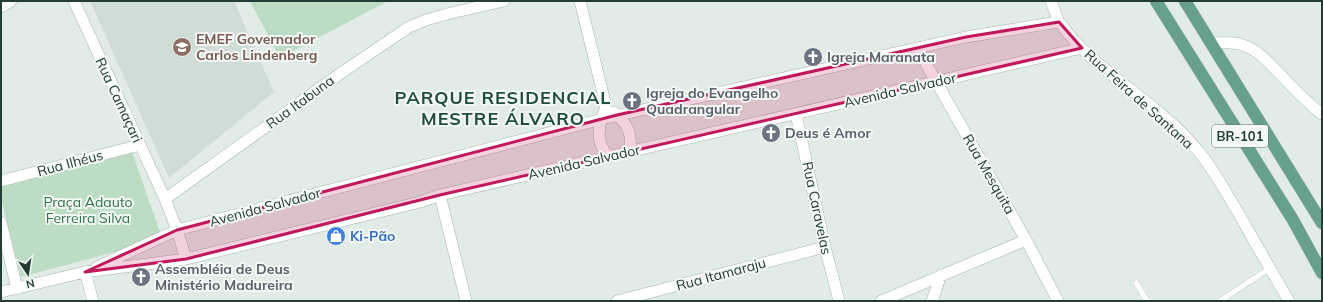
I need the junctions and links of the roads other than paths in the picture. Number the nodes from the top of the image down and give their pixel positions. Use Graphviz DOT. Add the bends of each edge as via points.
graph roads {
  1 [pos="11,1"];
  2 [pos="74,1"];
  3 [pos="504,1"];
  4 [pos="580,1"];
  5 [pos="1051,1"];
  6 [pos="1156,1"];
  7 [pos="1185,1"];
  8 [pos="1,7"];
  9 [pos="1059,22"];
  10 [pos="1211,43"];
  11 [pos="917,48"];
  12 [pos="1082,48"];
  13 [pos="935,81"];
  14 [pos="606,106"];
  15 [pos="796,114"];
  16 [pos="1322,114"];
  17 [pos="617,115"];
  18 [pos="602,119"];
  19 [pos="140,145"];
  20 [pos="630,151"];
  21 [pos="608,157"];
  22 [pos="1,181"];
  23 [pos="440,195"];
  24 [pos="165,199"];
  25 [pos="1,222"];
  26 [pos="1322,223"];
  27 [pos="177,230"];
  28 [pos="1026,240"];
  29 [pos="825,247"];
  30 [pos="186,259"];
  31 [pos="1270,268"];
  32 [pos="86,272"];
  33 [pos="1322,273"];
  34 [pos="942,275"];
  35 [pos="1136,284"];
  36 [pos="17,289"];
  37 [pos="1,292"];
  38 [pos="93,301"];
  39 [pos="466,301"];
  40 [pos="617,301"];
  41 [pos="839,301"];
  42 [pos="881,301"];
  43 [pos="932,301"];
  44 [pos="1058,301"];
  45 [pos="1147,301"];
  46 [pos="1220,301"];
  47 [pos="1289,301"];
  1 -- 8 [label="street"];
  2 -- 19 [label="street, Rua Camaçari"];
  3 -- 24 [label="street, Rua Itabuna" via="426,20 409,27"];
  4 -- 14 [label="street"];
  5 -- 9 [label="street, Rua Feira de Santana"];
  6 -- 33 [label="main road, BR-101" via="1293,220"];
  7 -- 10 [label="main road, BR-101"];
  9 -- 11 [label="street, Avenida Salvador"];
  9 -- 12 [label="street, Rua Feira de Santana"];
  10 -- 16 [label="street" via="1234,43 1255,51"];
  10 -- 26 [label="main road, BR-101"];
  11 -- 13 [label="street, Rua Mesquita"];
  11 -- 17 [label="street, Avenida Salvador"];
  12 -- 13 [label="street, Avenida Salvador"];
  12 -- 31 [label="street, Rua Feira de Santana" via="1194,146"];
  13 -- 15 [label="street, Avenida Salvador"];
  13 -- 28 [label="street, Rua Mesquita"];
  14 -- 17 [label="street"];
  14 -- 18 [label="street"];
  15 -- 20 [label="street, Avenida Salvador"];
  15 -- 29 [label="street, Rua Caravelas"];
  17 -- 18 [label="street, Avenida Salvador"];
  17 -- 20 [label="street" via="628,128"];
  18 -- 21 [label="street" via="599,137"];
  18 -- 27 [label="street, Avenida Salvador"];
  19 -- 22 [label="street, Rua Ilhéus"];
  19 -- 24 [label="street, Rua Camaçari"];
  20 -- 21 [label="street, Avenida Salvador"];
  21 -- 23 [label="street, Avenida Salvador"];
  23 -- 30 [label="street, Avenida Salvador"];
  23 -- 39 [label="street"];
  24 -- 27 [label="street"];
  25 -- 36 [label="street"];
  27 -- 30 [label="street"];
  27 -- 32 [label="street, Avenida Salvador"];
  28 -- 34 [label="street"];
  28 -- 44 [label="street, Rua Mesquita"];
  29 -- 40 [label="street, Rua Itamaraju"];
  29 -- 41 [label="street, Rua Caravelas"];
  30 -- 32 [label="street, Avenida Salvador"];
  31 -- 46 [label="lane"];
  31 -- 47 [label="street, Rua Feira de Santana"];
  32 -- 36 [label="street, Avenida Salvador"];
  32 -- 38 [label="street"];
  34 -- 42 [label="street"];
  34 -- 43 [label="street"];
  35 -- 45 [label="lane"];
  36 -- 37 [label="street, Avenida Salvador"];
}
